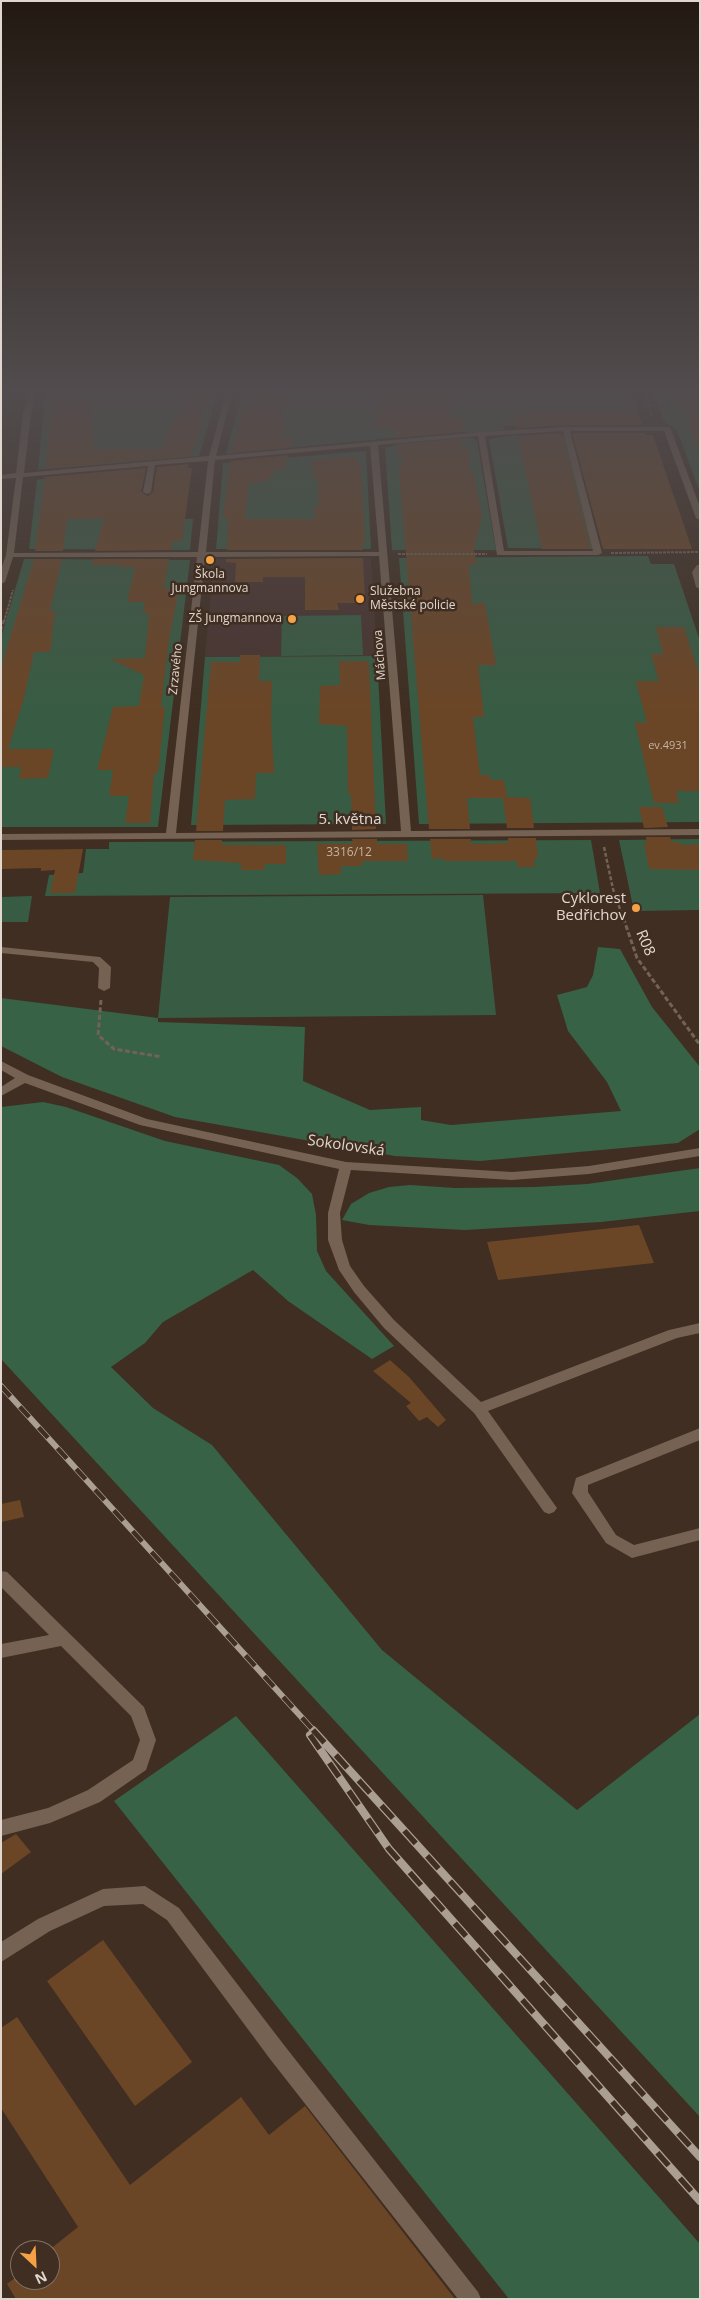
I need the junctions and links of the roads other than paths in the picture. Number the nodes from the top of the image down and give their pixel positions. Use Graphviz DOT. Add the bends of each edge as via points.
graph roads {
  1 [pos="18,496"];
  2 [pos="208,496"];
  3 [pos="379,496"];
  4 [pos="491,496"];
  5 [pos="583,496"];
  6 [pos="692,496"];
  7 [pos="700,518"];
  8 [pos="202,553"];
  9 [pos="384,554"];
  10 [pos="10,555"];
  11 [pos="700,567"];
  12 [pos="1,582"];
  13 [pos="700,587"];
  14 [pos="700,832"];
  15 [pos="171,835"];
  16 [pos="406,835"];
  17 [pos="1,836"];
  18 [pos="1,950"];
  19 [pos="104,988"];
  20 [pos="1,1065"];
  21 [pos="24,1078"];
  22 [pos="1,1092"];
  23 [pos="700,1152"];
  24 [pos="346,1166"];
  25 [pos="700,1328"];
  26 [pos="479,1408"];
  27 [pos="700,1434"];
  28 [pos="549,1508"];
  29 [pos="700,1534"];
  30 [pos="1,1576"];
  31 [pos="64,1639"];
  32 [pos="1,1651"];
  33 [pos="1,1828"];
  34 [pos="1,1953"];
  35 [pos="471,2299"];
  1 -- 10 [label="street"];
  2 -- 8 [label="street, Zrzavého"];
  3 -- 9 [label="street, Máchova"];
  4 -- 5 [label="street" via="500,554 598,553"];
  6 -- 7 [label="street"];
  8 -- 9 [label="street"];
  8 -- 10 [label="street"];
  8 -- 15 [label="street, Zrzavého"];
  9 -- 16 [label="street, Máchova"];
  10 -- 12 [label="street"];
  11 -- 13 [label="street" via="696,572"];
  14 -- 16 [label="street, 5. května"];
  15 -- 16 [label="street, 5. května"];
  15 -- 17 [label="street, 5. května"];
  18 -- 19 [label="street" via="96,959 105,968"];
  20 -- 21 [label="street, Sokolovská"];
  21 -- 22 [label="street"];
  21 -- 24 [label="street, Sokolovská" via="144,1122"];
  23 -- 24 [label="street, Sokolovská" via="589,1170 512,1176"];
  24 -- 26 [label="street" via="334,1213 335,1240 344,1267 389,1324"];
  25 -- 26 [label="street" via="674,1334"];
  26 -- 28 [label="street"];
  27 -- 29 [label="street" via="581,1482 580,1493 610,1539 632,1552"];
  30 -- 31 [label="street"];
  31 -- 32 [label="street"];
  31 -- 33 [label="street" via="138,1712 148,1740 140,1766 94,1796 50,1815"];
  34 -- 35 [label="street" via="44,1924 103,1898 145,1895 173,1914"];
}
